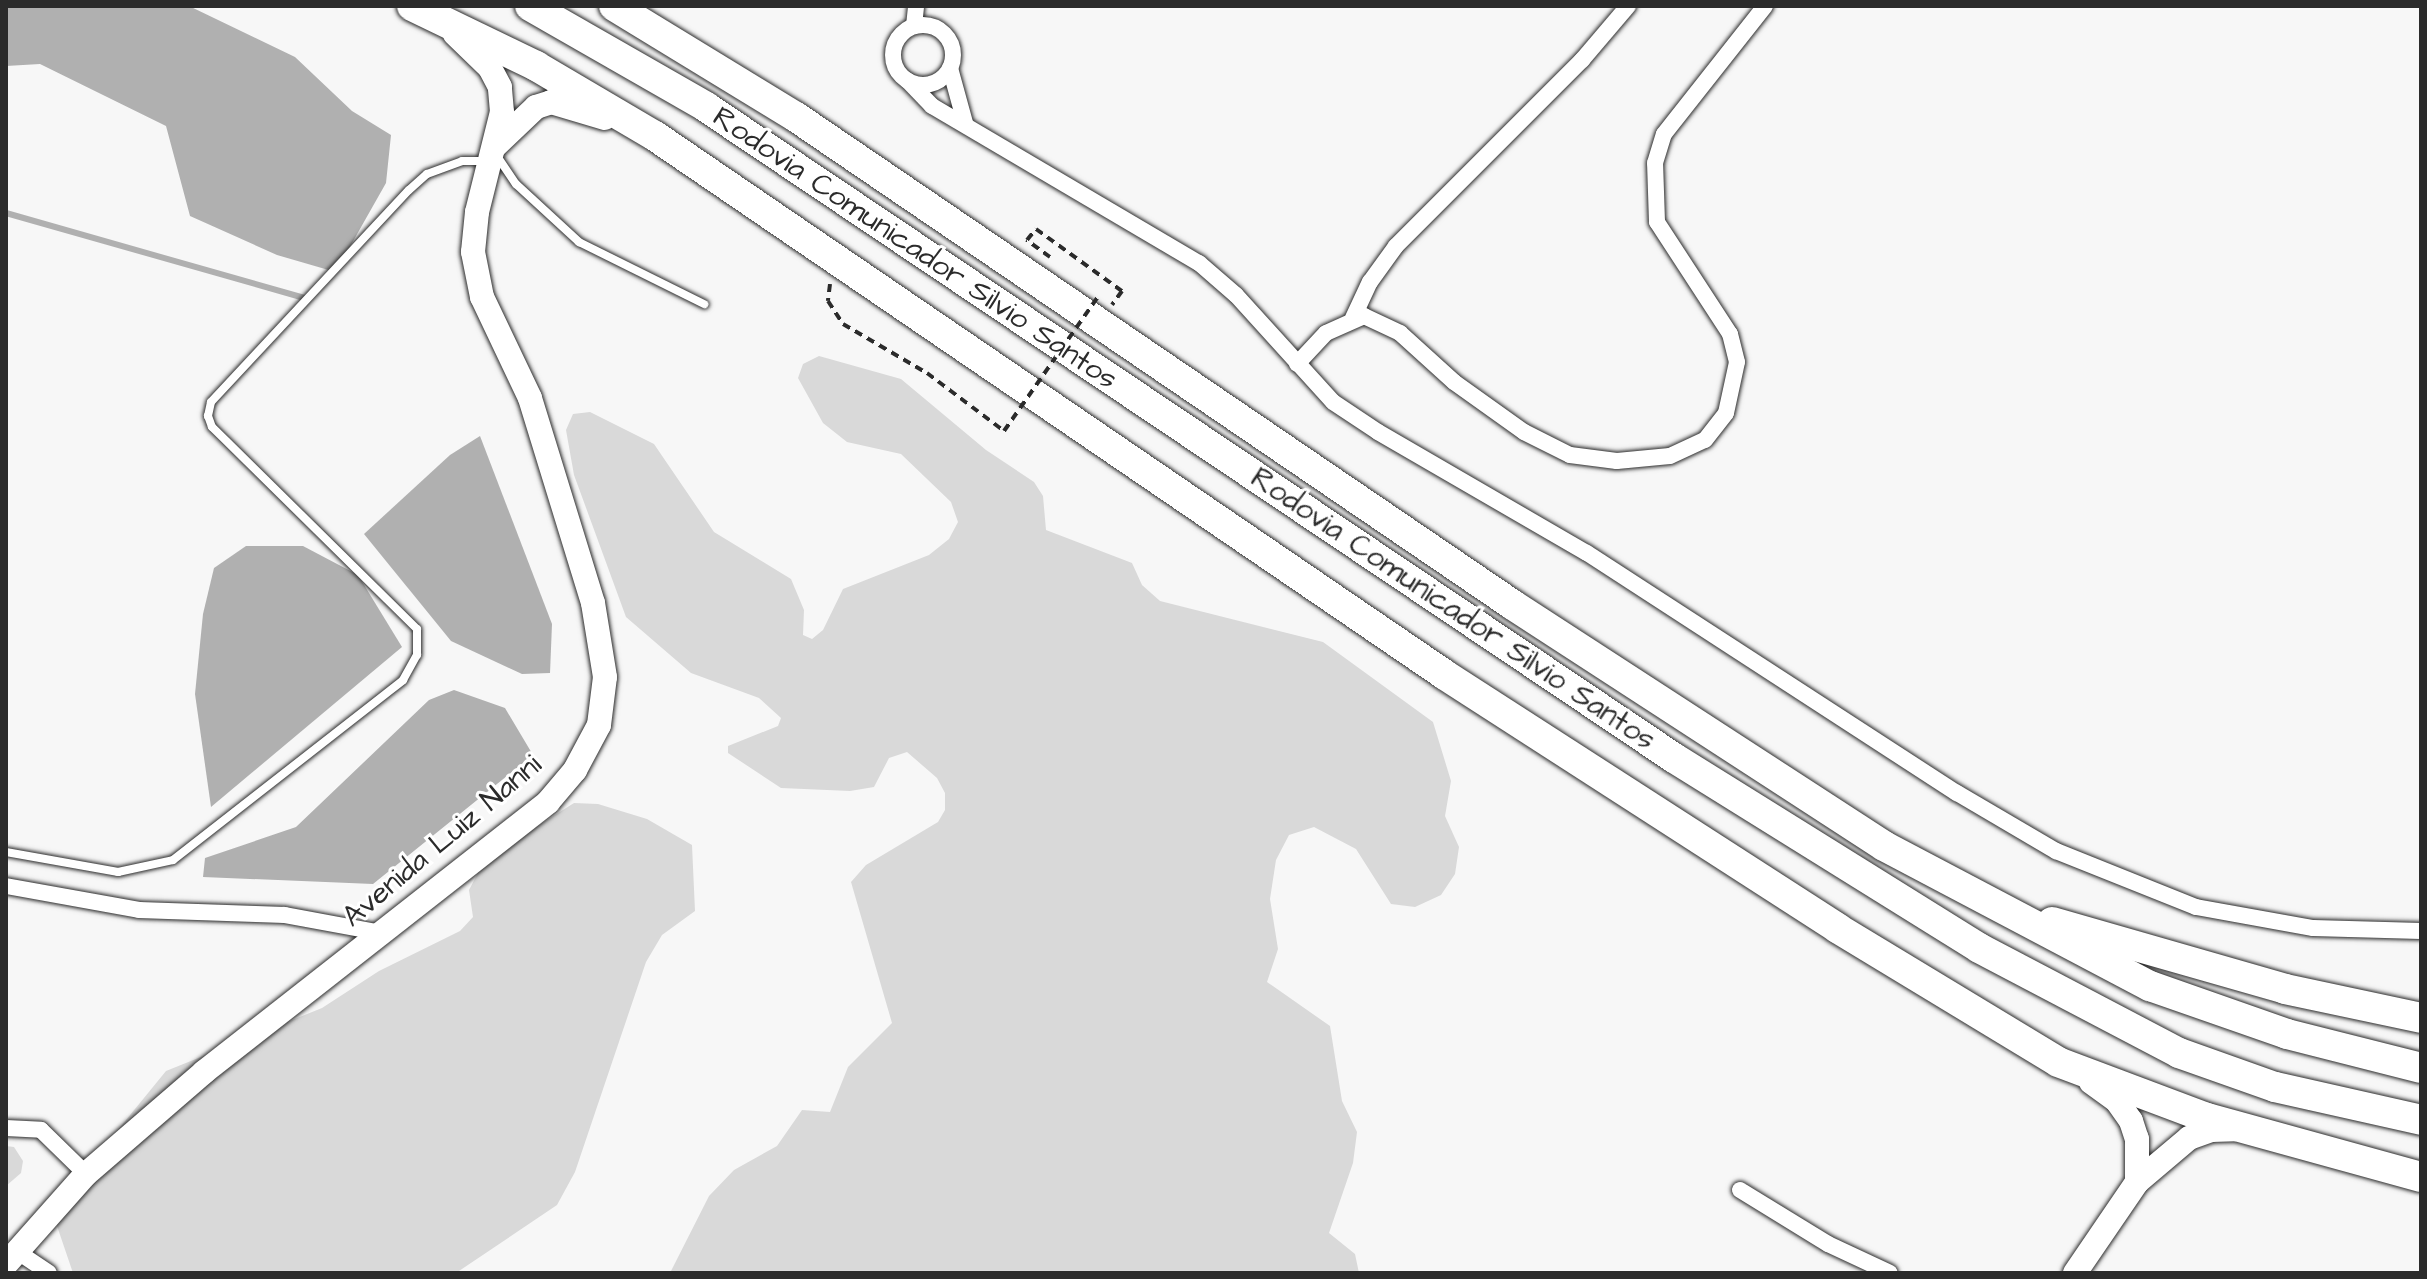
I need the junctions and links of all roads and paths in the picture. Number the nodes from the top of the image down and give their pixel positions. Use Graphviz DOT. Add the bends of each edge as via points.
graph roads {
  1 [pos="530,6"];
  2 [pos="614,6"];
  3 [pos="916,6"];
  4 [pos="1628,6"];
  5 [pos="1765,6"];
  6 [pos="422,10"];
  7 [pos="914,26"];
  8 [pos="950,68"];
  9 [pos="907,80"];
  10 [pos="965,123"];
  11 [pos="655,136"];
  12 [pos="491,155"];
  13 [pos="832,257"];
  14 [pos="1063,267"];
  15 [pos="1088,285"];
  16 [pos="704,304"];
  17 [pos="1099,308"];
  18 [pos="1353,318"];
  19 [pos="1297,364"];
  20 [pos="6,852"];
  21 [pos="6,886"];
  22 [pos="1963,889"];
  23 [pos="2421,931"];
  24 [pos="382,933"];
  25 [pos="2421,1018"];
  26 [pos="2058,1062"];
  27 [pos="2421,1068"];
  28 [pos="2421,1120"];
  29 [pos="6,1128"];
  30 [pos="2287,1140"];
  31 [pos="86,1174"];
  32 [pos="2421,1177"];
  33 [pos="2137,1182"];
  34 [pos="1740,1190"];
  35 [pos="10,1257"];
  36 [pos="49,1273"];
  37 [pos="1890,1273"];
  38 [pos="2075,1273"];
  1 -- 28 [label="highway, Rodovia Comunicador Silvio Santos" via="706,107 1674,758 1979,948 2179,1053 2275,1087"];
  2 -- 17 [label="highway, Rodovia Comunicador Silvio Santos"];
  3 -- 7 [label="street"];
  4 -- 18 [label="street" via="1582,60 1396,246"];
  5 -- 18 [label="street" via="1664,134 1655,163 1657,222 1730,334 1737,362 1726,413 1705,440 1657,457 1617,461 1570,455 1513,424 1400,333 1375,318"];
  6 -- 11 [label="highway" via="536,66"];
  6 -- 12 [label="street, Avenida Luiz Nanni" via="474,49 500,87 502,112"];
  7 -- 8 [label="street" via="933,26 948,38"];
  7 -- 9 [label="street" via="895,46 895,65"];
  8 -- 9 [label="street" via="936,82"];
  8 -- 10 [label="street"];
  9 -- 10 [label="street" via="932,106"];
  10 -- 19 [label="street" via="1199,263 1236,295"];
  11 -- 12 [label="street" via="551,102 536,107"];
  11 -- 13 [label="highway"];
  12 -- 16 [label="lane" via="579,242"];
  12 -- 20 [label="lane" via="462,161 418,182 211,402 208,416 212,427 417,629 417,655 403,680 173,860 118,872"];
  12 -- 24 [label="street, Avenida Luiz Nanni" via="473,252 482,297 530,398 593,603 605,677 599,725 575,770 548,802"];
  13 -- 17 [label="path, bridge" via="828,301 843,324 905,358 1004,431"];
  13 -- 26 [label="highway" via="1445,675 1837,928"];
  14 -- 17 [label="path" via="1027,240 1036,229 1122,291"];
  15 -- 17 [label="path"];
  17 -- 22 [label="highway, Rodovia Comunicador Silvio Santos" via="1813,803"];
  18 -- 19 [label="street" via="1326,333"];
  19 -- 23 [label="street" via="1333,402 1378,432 1587,553 1957,793 2056,851 2210,910 2313,928"];
  21 -- 24 [label="street" via="139,910 285,915"];
  22 -- 25 [label="highway" via="2060,925 2285,989"];
  22 -- 27 [label="highway, Rodovia Comunicador Silvio Santos" via="2150,986 2287,1034"];
  24 -- 31 [label="street, Avenida Luiz Nanni" via="204,1072"];
  26 -- 30 [label="highway" via="2207,1118"];
  26 -- 33 [label="street" via="2117,1101 2131,1121 2137,1139"];
  29 -- 31 [label="street" via="41,1130"];
  30 -- 32 [label="highway"];
  30 -- 33 [label="street" via="2211,1130 2189,1138"];
  31 -- 35 [label="street, Avenida Luiz Nanni"];
  33 -- 38 [label="street"];
  34 -- 37 [label="street" via="1828,1244"];
  35 -- 36 [label="street"];
}
